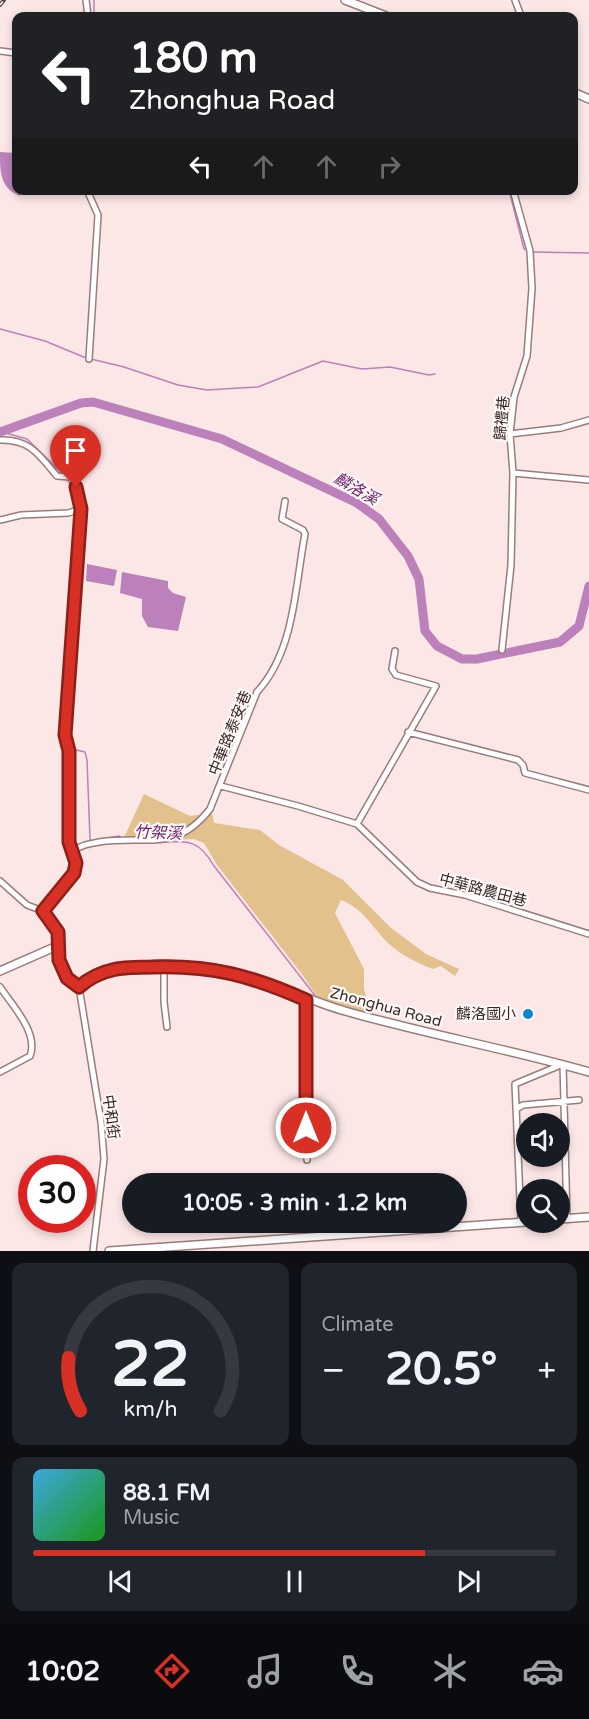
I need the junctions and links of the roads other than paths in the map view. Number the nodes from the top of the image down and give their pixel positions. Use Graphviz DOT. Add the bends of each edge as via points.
graph roads {
  1 [pos="345,0"];
  2 [pos="376,12"];
  3 [pos="89,195"];
  4 [pos="514,195"];
  5 [pos="89,359"];
  6 [pos="589,420"];
  7 [pos="510,434"];
  8 [pos="0,440"];
  9 [pos="513,473"];
  10 [pos="589,480"];
  11 [pos="285,501"];
  12 [pos="81,509"];
  13 [pos="0,520"];
  14 [pos="502,650"];
  15 [pos="395,651"];
  16 [pos="408,732"];
  17 [pos="221,786"];
  18 [pos="589,790"];
  19 [pos="357,824"];
  20 [pos="73,851"];
  21 [pos="0,881"];
  22 [pos="43,911"];
  23 [pos="589,934"];
  24 [pos="57,946"];
  25 [pos="164,966"];
  26 [pos="0,971"];
  27 [pos="0,987"];
  28 [pos="79,987"];
  29 [pos="306,1000"];
  30 [pos="167,1028"];
  31 [pos="564,1064"];
  32 [pos="0,1072"];
  33 [pos="589,1072"];
  34 [pos="564,1100"];
  35 [pos="579,1100"];
  36 [pos="518,1108"];
  37 [pos="307,1160"];
  38 [pos="522,1179"];
  39 [pos="563,1179"];
  40 [pos="589,1217"];
  41 [pos="570,1218"];
  42 [pos="516,1223"];
  43 [pos="93,1251"];
  44 [pos="109,1251"];
  1 -- 2 [label="street"];
  3 -- 5 [label="street" via="98,215"];
  4 -- 7 [label="street, 歸禮巷" via="530,251 532,288 527,356 514,397"];
  6 -- 7 [label="street"];
  7 -- 9 [label="street, 歸禮巷"];
  8 -- 12 [label="street" via="31,446 57,476 70,477"];
  9 -- 10 [label="street"];
  9 -- 14 [label="street, 歸禮巷" via="511,565"];
  11 -- 17 [label="street, 中華路泰安巷" via="282,519 305,534 291,621 268,681 257,692"];
  12 -- 13 [label="street"];
  12 -- 20 [label="street" via="65,735 69,751 69,842"];
  15 -- 16 [label="street" via="392,669 396,675 436,686"];
  16 -- 18 [label="street" via="518,760 525,773"];
  16 -- 19 [label="street"];
  17 -- 19 [label="street, 中華路農田巷"];
  17 -- 20 [label="street, 中華路泰安巷" via="202,819 179,837 85,844"];
  19 -- 23 [label="street, 中華路農田巷" via="417,882"];
  20 -- 22 [label="street" via="74,873"];
  21 -- 22 [label="street" via="27,905"];
  22 -- 24 [label="street" via="58,932"];
  24 -- 26 [label="street"];
  24 -- 28 [label="street" via="67,978"];
  25 -- 28 [label="street, Zhonghua Road" via="111,969"];
  25 -- 29 [label="street, Zhonghua Road" via="234,972"];
  25 -- 30 [label="street"];
  27 -- 32 [label="street" via="31,1035 32,1051 30,1056"];
  28 -- 43 [label="street, 中和街" via="104,1159"];
  29 -- 31 [label="street, Zhonghua Road"];
  29 -- 37 [label="street"];
  31 -- 33 [label="street, Zhonghua Road"];
  31 -- 34 [label="street"];
  31 -- 36 [label="street" via="515,1084"];
  34 -- 35 [label="street"];
  34 -- 36 [label="street"];
  34 -- 39 [label="street"];
  36 -- 38 [label="street"];
  40 -- 41 [label="street"];
  42 -- 44 [label="street"];
}
